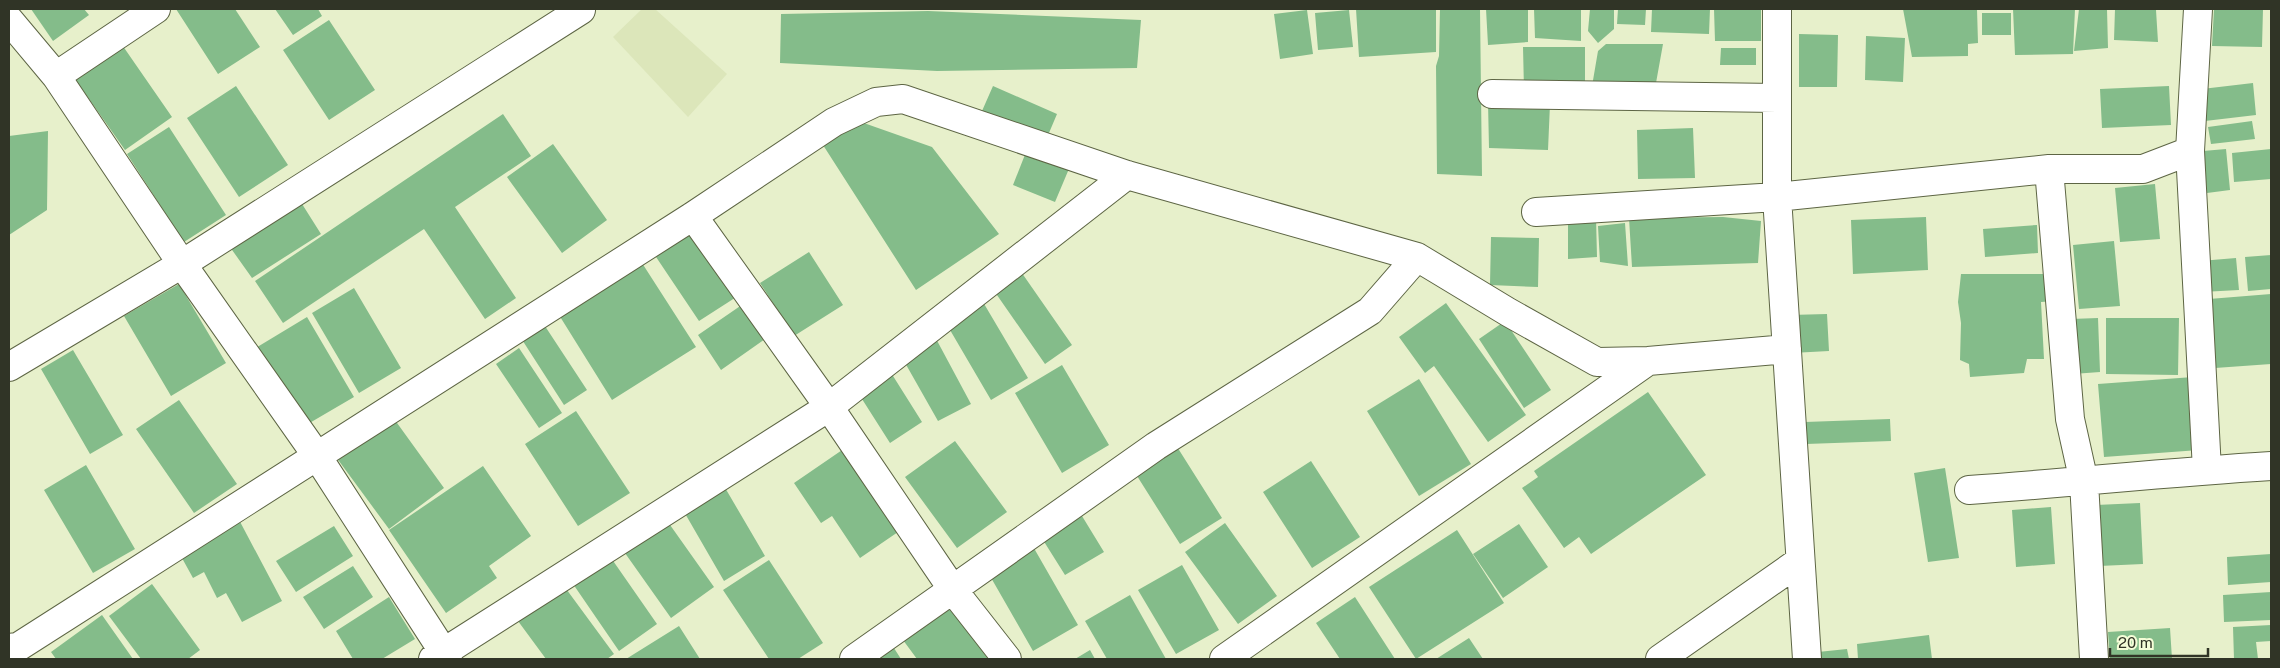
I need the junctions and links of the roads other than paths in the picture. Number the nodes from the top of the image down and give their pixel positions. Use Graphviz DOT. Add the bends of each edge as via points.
graph roads {
  1 [pos="156,9"];
  2 [pos="1777,9"];
  3 [pos="2198,9"];
  4 [pos="581,10"];
  5 [pos="9,20"];
  6 [pos="56,76"];
  7 [pos="1492,94"];
  8 [pos="1777,98"];
  9 [pos="2190,151"];
  10 [pos="2049,169"];
  11 [pos="1127,175"];
  12 [pos="1777,196"];
  13 [pos="1536,212"];
  14 [pos="693,216"];
  15 [pos="1417,257"];
  16 [pos="182,264"];
  17 [pos="1787,349"];
  18 [pos="1648,361"];
  19 [pos="9,367"];
  20 [pos="829,407"];
  21 [pos="317,456"];
  22 [pos="2271,466"];
  23 [pos="2207,470"];
  24 [pos="2084,482"];
  25 [pos="1969,490"];
  26 [pos="1800,560"];
  27 [pos="953,590"];
  28 [pos="17,651"];
  29 [pos="441,657"];
  30 [pos="854,659"];
  31 [pos="1007,659"];
  32 [pos="1224,659"];
  33 [pos="1660,659"];
  34 [pos="1807,659"];
  35 [pos="2094,659"];
  1 -- 6 [label="street"];
  2 -- 8 [label="street"];
  3 -- 9 [label="street"];
  4 -- 16 [label="street"];
  5 -- 6 [label="street"];
  6 -- 16 [label="street"];
  7 -- 8 [label="street"];
  8 -- 12 [label="street"];
  9 -- 10 [label="street" via="2143,169"];
  9 -- 23 [label="street"];
  10 -- 12 [label="street"];
  10 -- 24 [label="street" via="2070,419"];
  11 -- 14 [label="street" via="902,99 890,100 876,102 834,122"];
  11 -- 15 [label="street"];
  11 -- 20 [label="street"];
  12 -- 13 [label="street"];
  12 -- 17 [label="street"];
  14 -- 20 [label="street"];
  14 -- 21 [label="street"];
  15 -- 18 [label="street" via="1597,362"];
  15 -- 27 [label="street" via="1370,311 1156,446"];
  16 -- 19 [label="street"];
  16 -- 21 [label="street"];
  17 -- 18 [label="street"];
  17 -- 26 [label="street"];
  18 -- 32 [label="street"];
  20 -- 27 [label="street"];
  20 -- 29 [label="street"];
  21 -- 28 [label="street"];
  21 -- 29 [label="street"];
  22 -- 23 [label="street"];
  23 -- 24 [label="street"];
  24 -- 25 [label="street"];
  24 -- 35 [label="street"];
  26 -- 33 [label="street"];
  26 -- 34 [label="street"];
  27 -- 30 [label="street"];
  27 -- 31 [label="street"];
}
